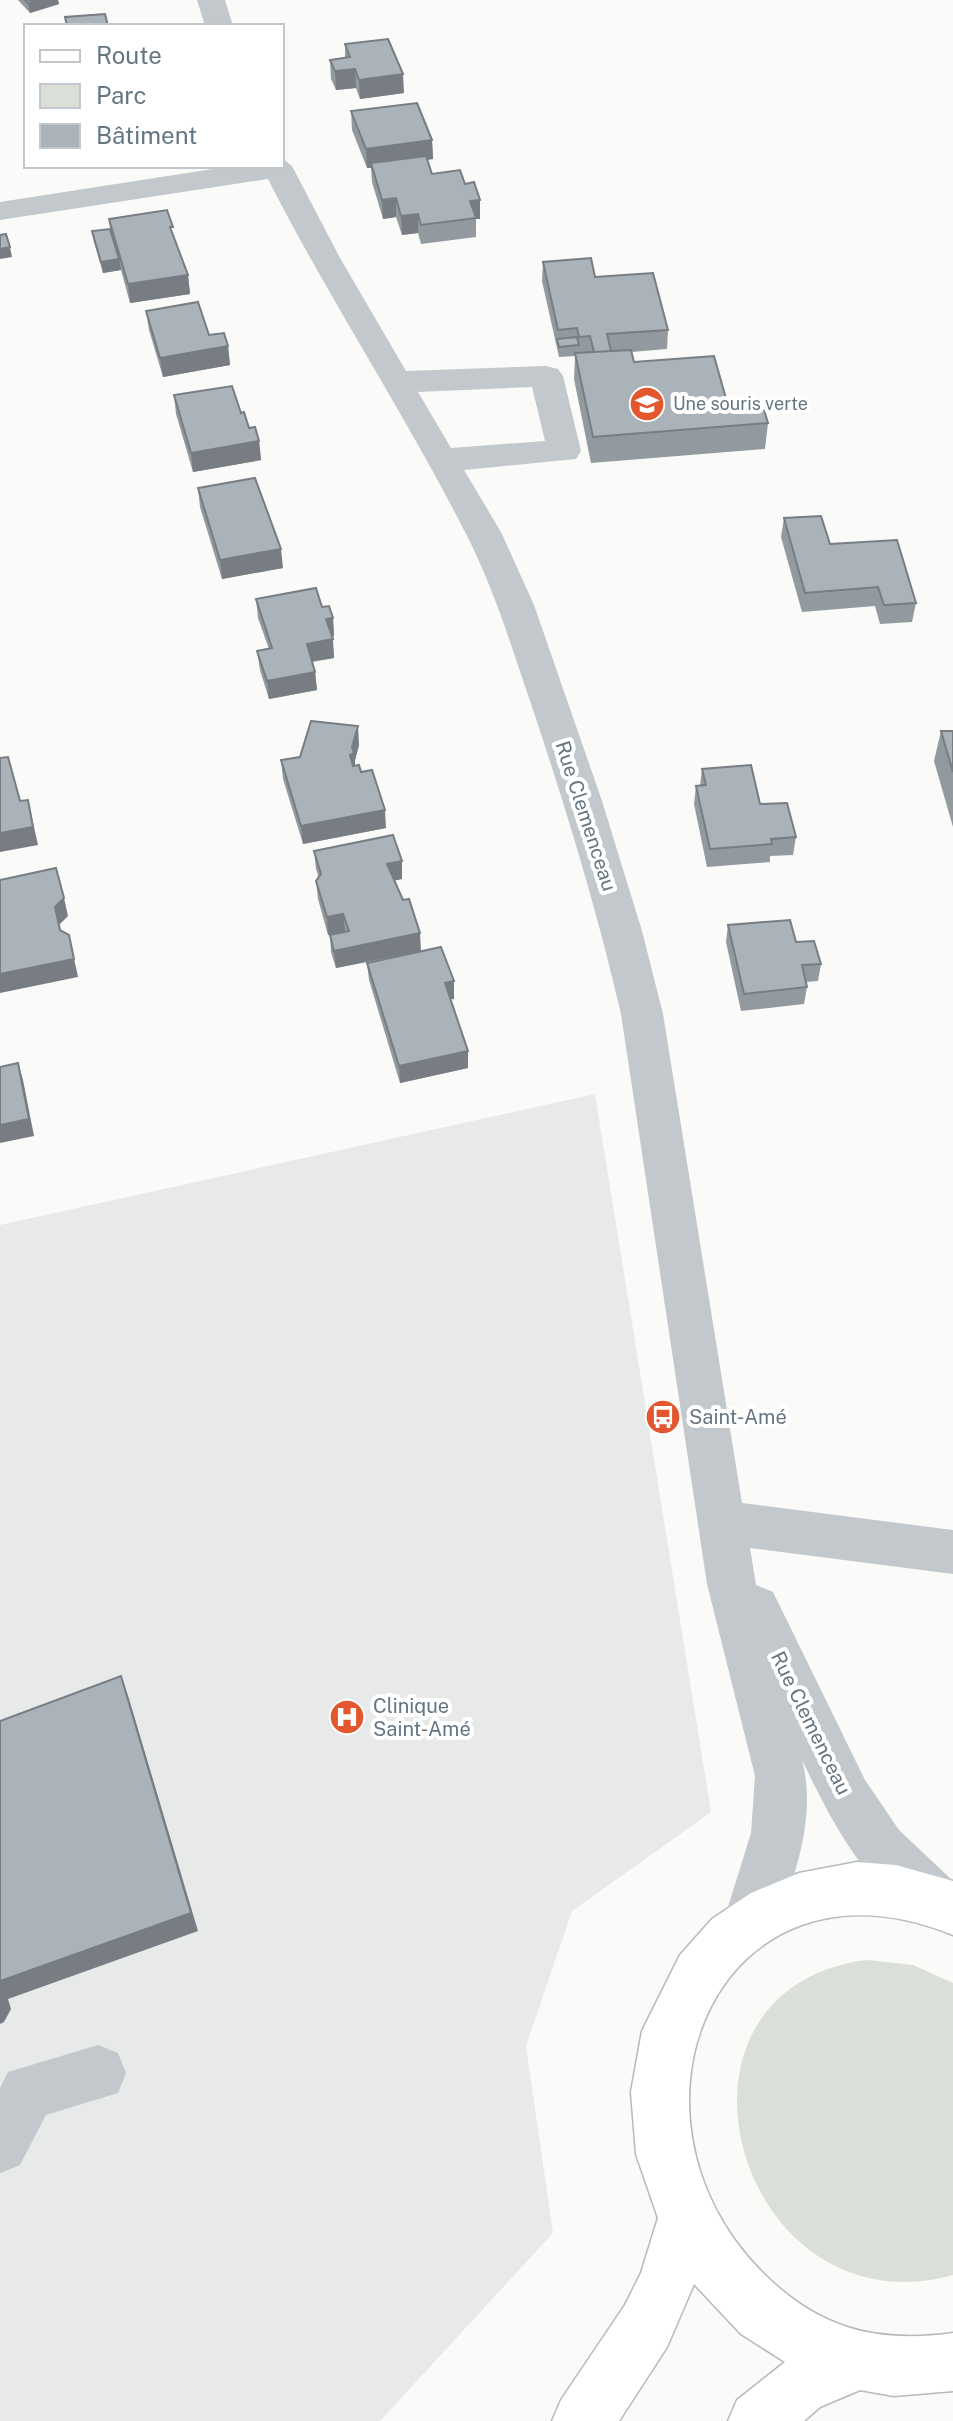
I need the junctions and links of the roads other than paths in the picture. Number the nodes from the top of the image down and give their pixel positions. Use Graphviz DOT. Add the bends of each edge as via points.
graph roads {
  1 [pos="211,0"];
  2 [pos="218,24"];
  3 [pos="271,168"];
  4 [pos="278,168"];
  5 [pos="0,211"];
  6 [pos="397,382"];
  7 [pos="443,460"];
  8 [pos="723,1524"];
  9 [pos="953,1552"];
  10 [pos="943,1904"];
  11 [pos="750,1923"];
  12 [pos="98,2073"];
  13 [pos="0,2145"];
  14 [pos="686,2219"];
  15 [pos="858,2361"];
  16 [pos="953,2362"];
  17 [pos="582,2421"];
  18 [pos="758,2421"];
  1 -- 2 [label="street"];
  3 -- 5 [label="street"];
  4 -- 6 [label="street, Rue Clemenceau"];
  6 -- 7 [label="street, Rue Clemenceau"];
  6 -- 7 [label="street" via="546,376 564,451"];
  7 -- 8 [label="street, Rue Clemenceau" via="516,605 622,931 650,1057"];
  8 -- 9 [label="street"];
  8 -- 10 [label="street, Rue Clemenceau" via="773,1646 847,1798 881,1848"];
  8 -- 11 [label="street, Rue Clemenceau" via="731,1584 751,1672 778,1754 782,1788 773,1856"];
  10 -- 11 [label="main road" via="868,1888 837,1890 791,1901"];
  11 -- 14 [label="main road" via="694,1980 664,2056 662,2140"];
  12 -- 13 [label="street" via="28,2092"];
  14 -- 15 [label="main road" via="725,2278 763,2315 809,2344"];
  14 -- 17 [label="main road" via="657,2310 624,2367"];
  15 -- 16 [label="main road" via="906,2367"];
  15 -- 18 [label="main road" via="799,2386"];
}
